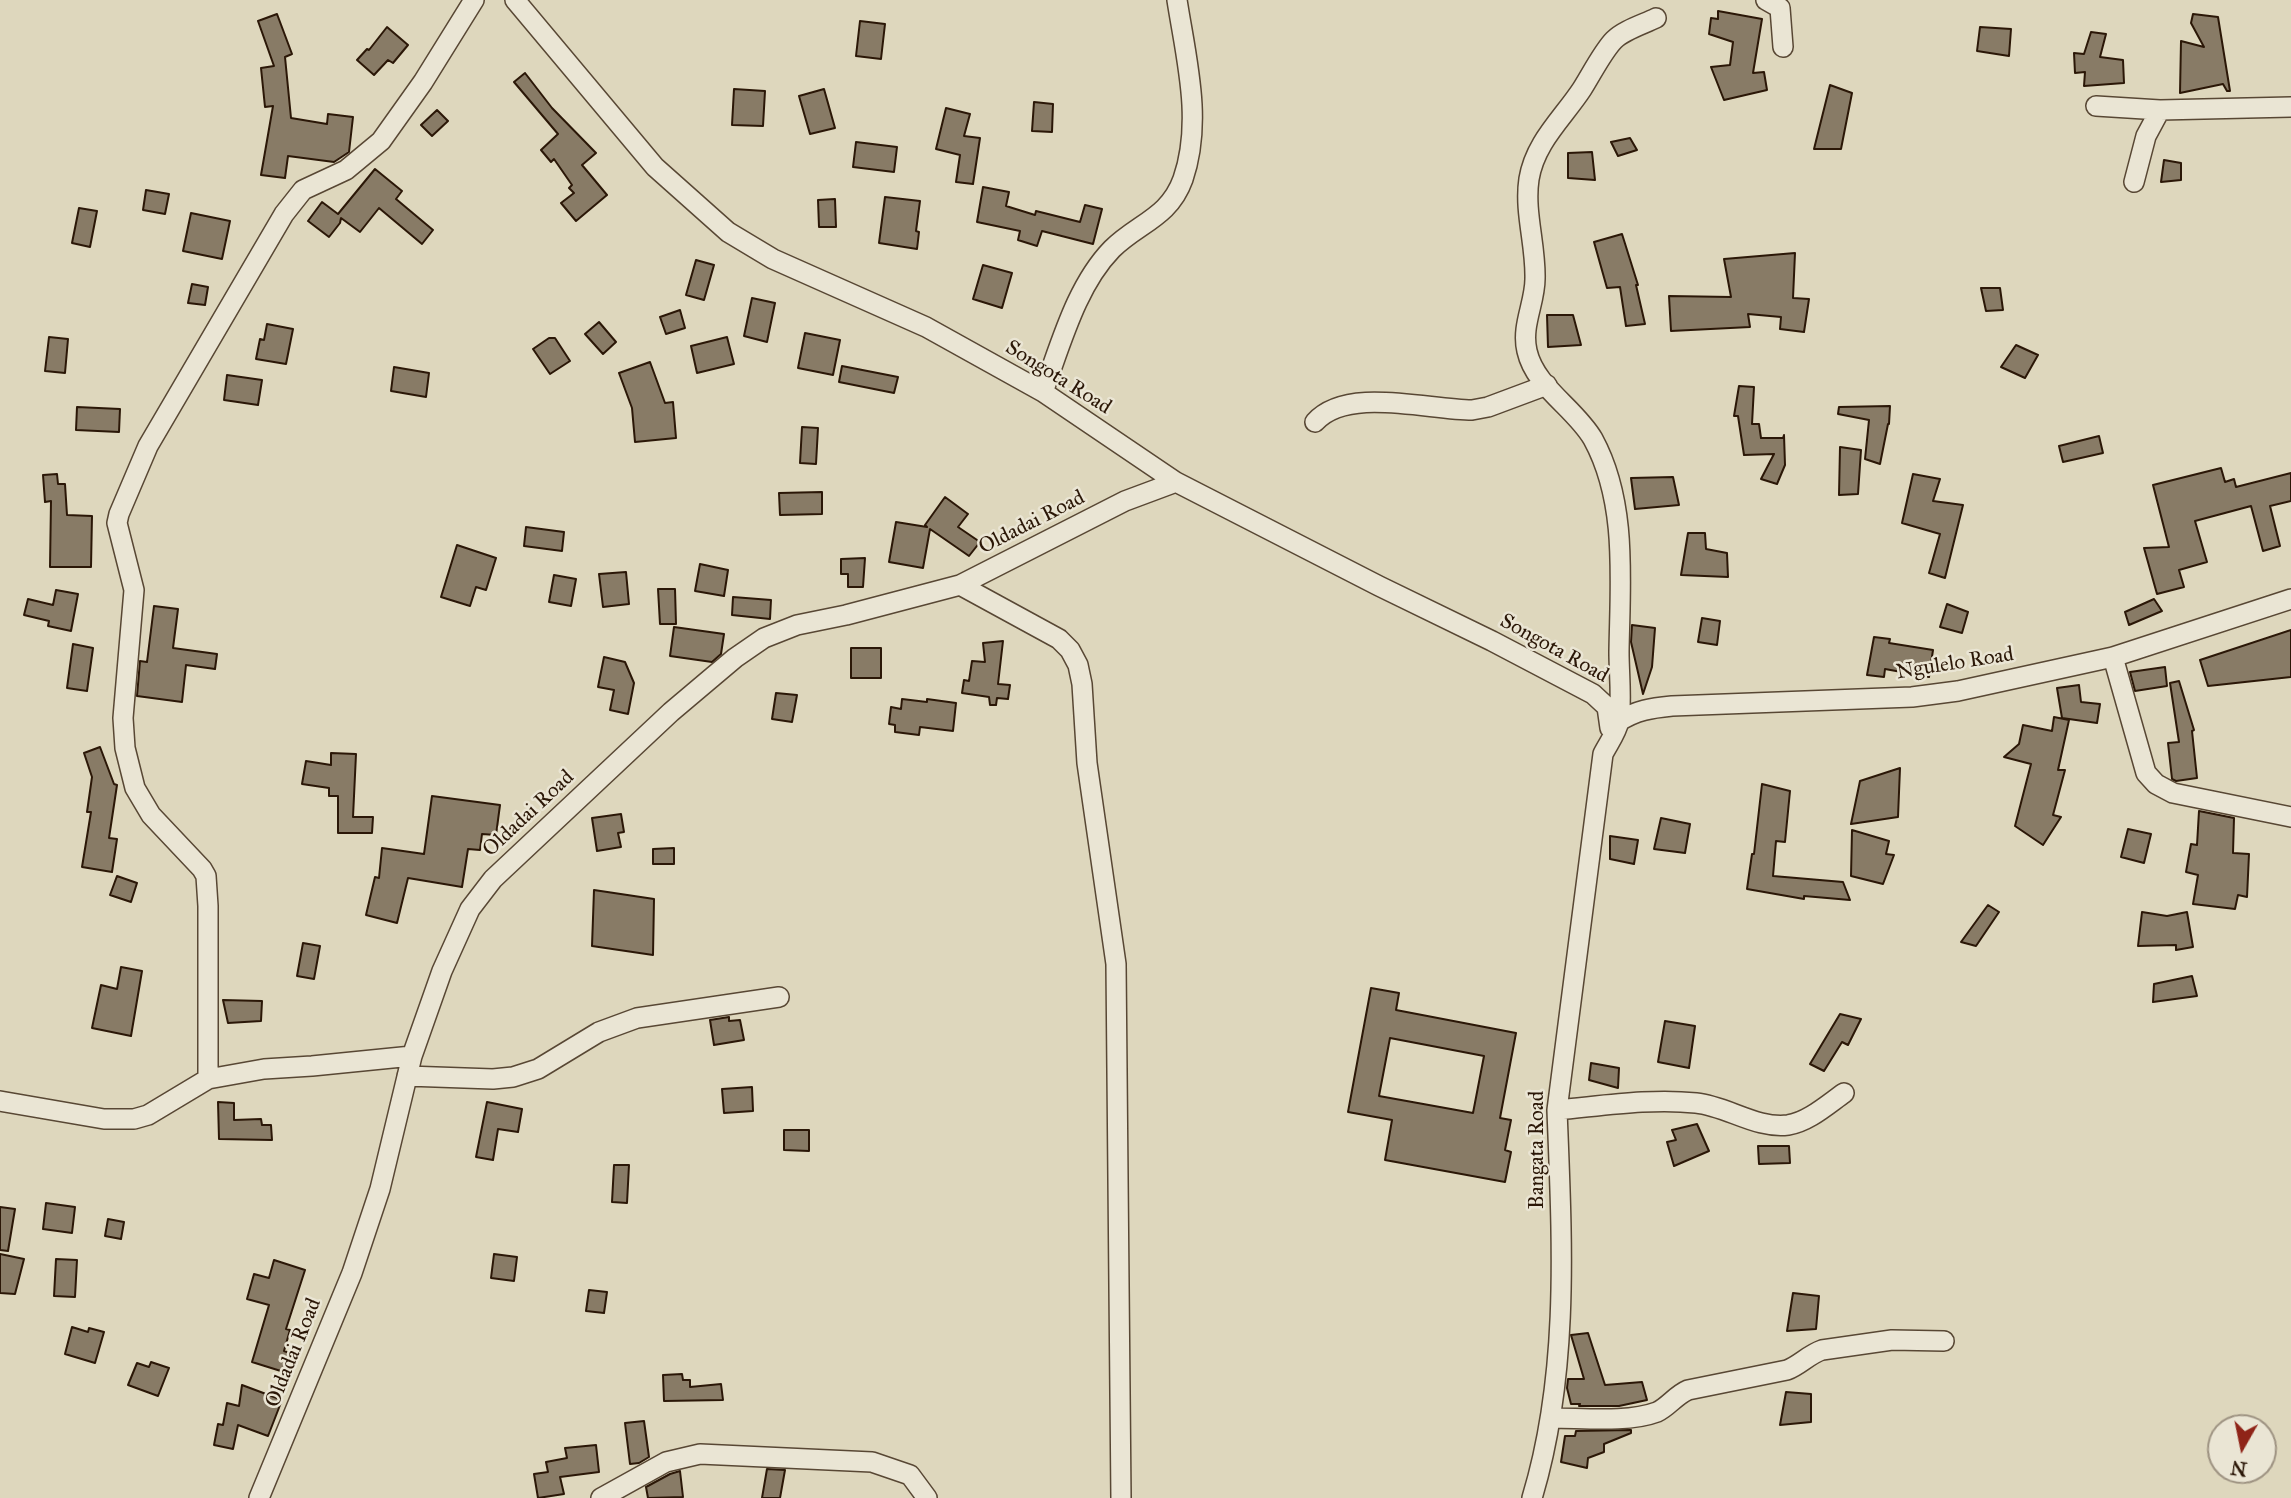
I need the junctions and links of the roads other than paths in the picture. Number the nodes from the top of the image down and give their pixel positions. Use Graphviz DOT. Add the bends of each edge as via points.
graph roads {
  1 [pos="474,0"];
  2 [pos="515,0"];
  3 [pos="1177,0"];
  4 [pos="1766,0"];
  5 [pos="1656,18"];
  6 [pos="1783,47"];
  7 [pos="2095,106"];
  8 [pos="2291,107"];
  9 [pos="2160,110"];
  10 [pos="2134,182"];
  11 [pos="1546,385"];
  12 [pos="1043,392"];
  13 [pos="1315,422"];
  14 [pos="1176,482"];
  15 [pos="960,585"];
  16 [pos="2291,599"];
  17 [pos="2113,657"];
  18 [pos="1614,731"];
  19 [pos="2291,817"];
  20 [pos="779,997"];
  21 [pos="412,1056"];
  22 [pos="407,1076"];
  23 [pos="208,1079"];
  24 [pos="1844,1094"];
  25 [pos="0,1101"];
  26 [pos="1557,1110"];
  27 [pos="1944,1341"];
  28 [pos="1552,1418"];
  29 [pos="259,1498"];
  30 [pos="601,1498"];
  31 [pos="927,1498"];
  32 [pos="1121,1498"];
  33 [pos="1532,1498"];
  1 -- 23 [label="street" via="381,141 346,170 303,190 284,214 148,446 119,514 119,537 134,590 124,693 125,748 142,804 206,876"];
  2 -- 12 [label="street, Songota Road" via="655,167 727,232 773,259 926,327"];
  3 -- 12 [label="street" via="1193,134 1182,182 1162,213 1113,248 1097,269 1074,309"];
  4 -- 6 [label="street" via="1780,8"];
  5 -- 11 [label="street" via="1614,40 1535,158 1528,195 1535,290 1525,339 1527,353"];
  7 -- 9 [label="street"];
  8 -- 9 [label="street"];
  9 -- 10 [label="street" via="2146,136"];
  11 -- 13 [label="street" via="1472,410 1366,402 1329,410"];
  11 -- 18 [label="street" via="1593,439 1616,507 1620,539"];
  12 -- 14 [label="street, Songota Road"];
  14 -- 15 [label="street, Oldadai Road" via="1125,501"];
  14 -- 18 [label="street, Songota Road" via="1593,694 1607,707"];
  15 -- 21 [label="street, Oldadai Road" via="797,625 764,638 671,712 493,879 470,909"];
  15 -- 32 [label="street" via="1059,639 1070,650 1082,684 1087,763 1116,964"];
  16 -- 17 [label="street, Ngulelo Road"];
  17 -- 18 [label="street, Ngulelo Road" via="1958,691 1645,709 1631,713"];
  17 -- 19 [label="street" via="2146,773 2156,784 2187,797"];
  18 -- 26 [label="street, Bangata Road" via="1603,754"];
  20 -- 22 [label="street" via="637,1018 599,1032 538,1069 513,1077"];
  21 -- 22 [label="street, Oldadai Road"];
  21 -- 23 [label="street" via="264,1069"];
  22 -- 29 [label="street, Oldadai Road" via="380,1189 352,1272"];
  23 -- 25 [label="street" via="134,1119 104,1119"];
  24 -- 26 [label="street" via="1799,1123 1785,1125 1682,1102"];
  26 -- 28 [label="street, Bangata Road" via="1562,1311"];
  27 -- 28 [label="street" via="1892,1340 1822,1350 1787,1370 1688,1390 1659,1411 1641,1416"];
  28 -- 33 [label="street, Bangata Road"];
  30 -- 31 [label="street" via="666,1462 700,1454 872,1462 909,1475"];
}
